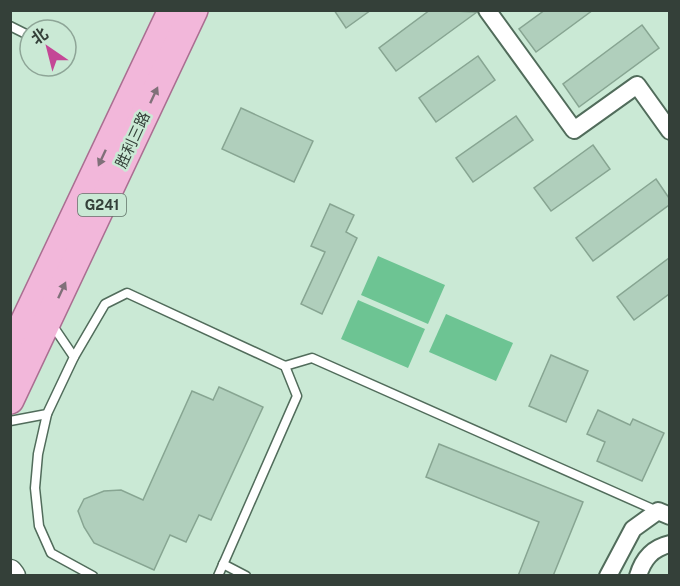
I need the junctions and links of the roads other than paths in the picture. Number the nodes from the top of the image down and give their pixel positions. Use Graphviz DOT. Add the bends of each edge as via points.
graph roads {
  1 [pos="172,10"];
  2 [pos="194,10"];
  3 [pos="487,10"];
  4 [pos="669,131"];
  5 [pos="48,318"];
  6 [pos="10,352"];
  7 [pos="74,357"];
  8 [pos="285,366"];
  9 [pos="10,400"];
  10 [pos="47,414"];
  11 [pos="10,421"];
  12 [pos="664,514"];
  13 [pos="669,544"];
  14 [pos="223,564"];
  15 [pos="93,576"];
  16 [pos="218,576"];
  17 [pos="246,576"];
  18 [pos="608,576"];
  19 [pos="638,576"];
  1 -- 6 [label="main road, 胜利三路 / G241, one-way"];
  5 -- 2 [label="main road, 胜利三路 / G241, one-way"];
  3 -- 4 [label="street" via="574,130 638,86"];
  5 -- 7 [label="lane"];
  5 -- 9 [label="main road, 胜利三路 / G241"];
  7 -- 8 [label="lane" via="105,304 127,293"];
  7 -- 10 [label="lane"];
  8 -- 12 [label="lane" via="312,358"];
  8 -- 14 [label="lane" via="297,396"];
  10 -- 11 [label="lane"];
  10 -- 15 [label="lane" via="38,454 39,526 51,553"];
  12 -- 18 [label="street" via="633,529"];
  13 -- 19 [label="street" via="651,551"];
  14 -- 16 [label="lane"];
  14 -- 17 [label="lane"];
}
